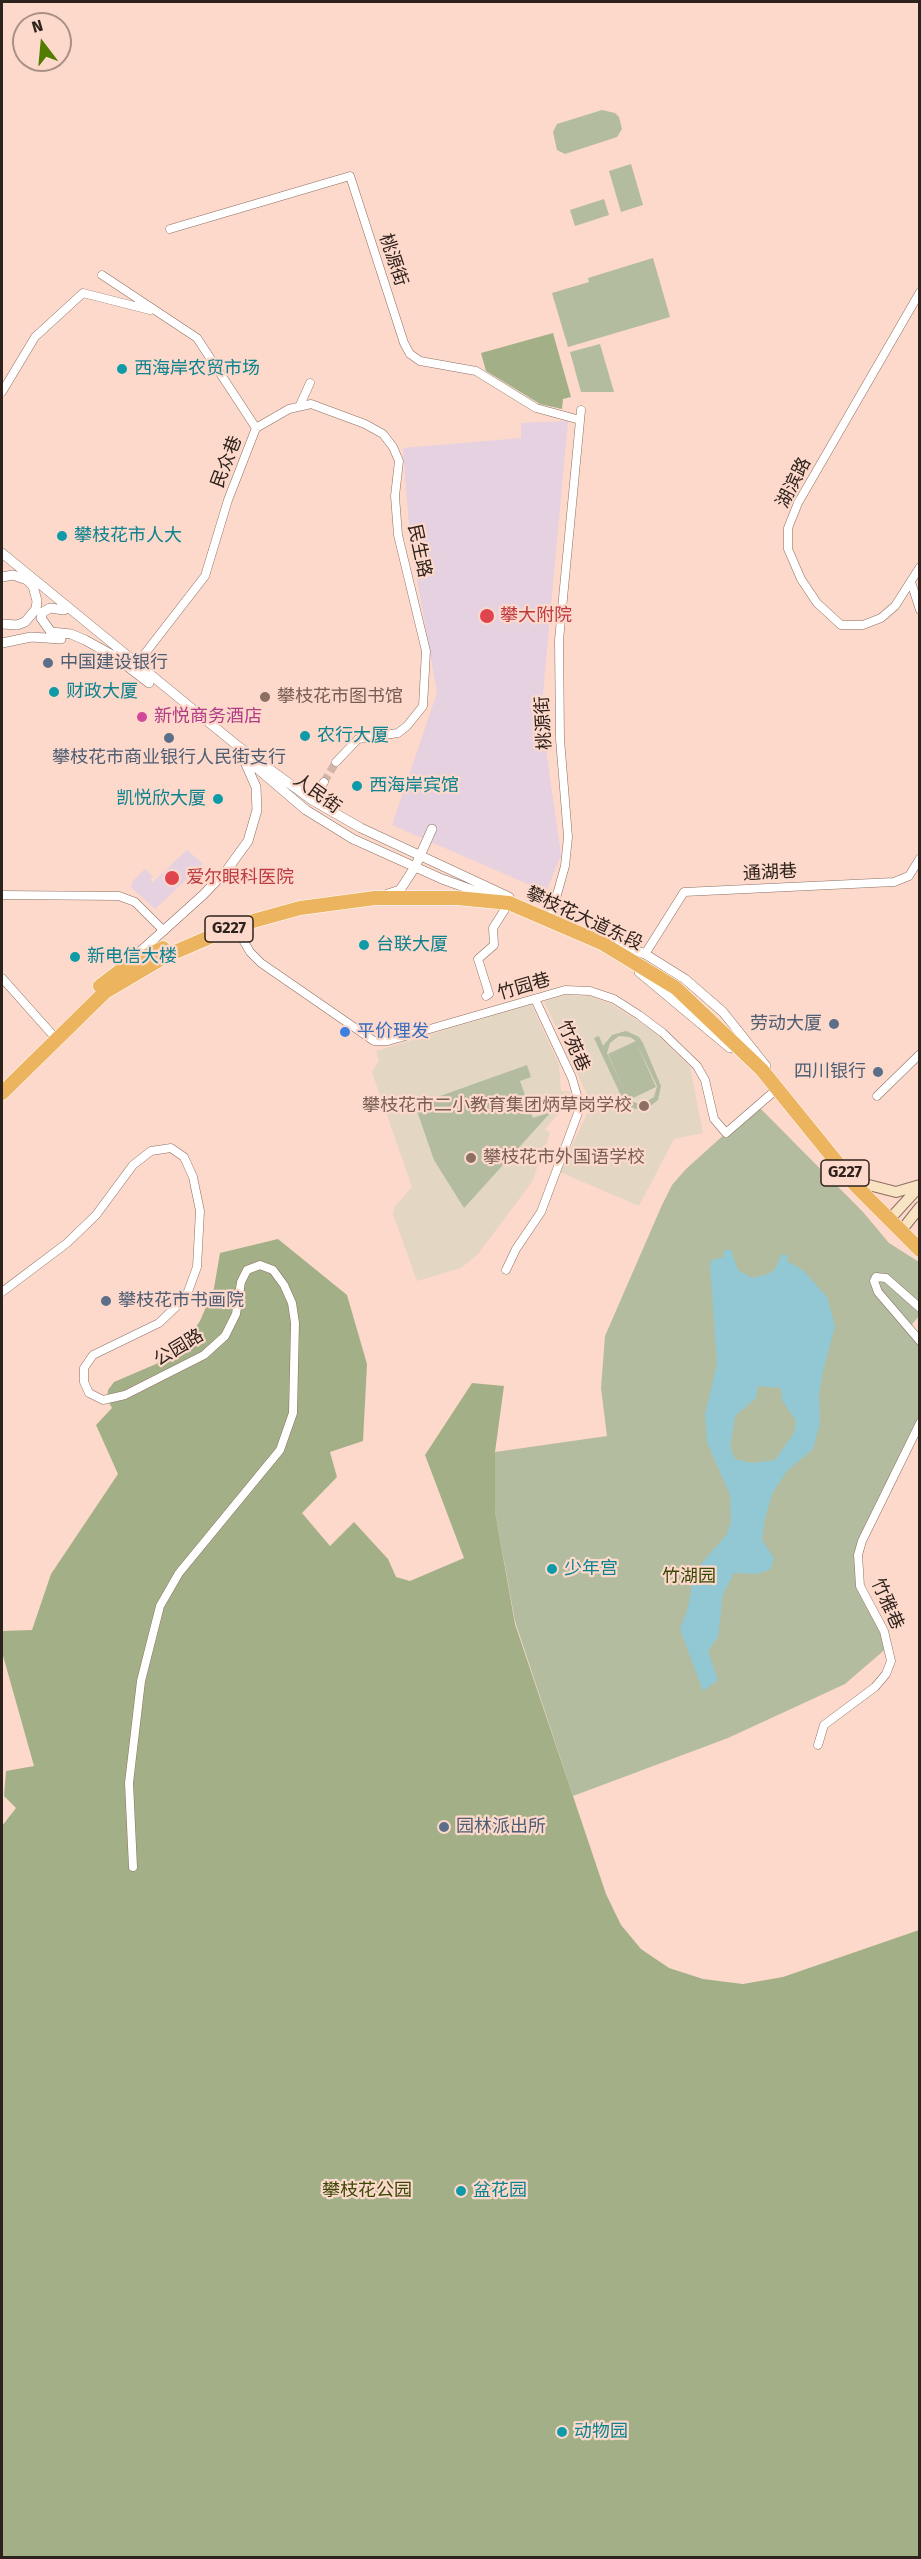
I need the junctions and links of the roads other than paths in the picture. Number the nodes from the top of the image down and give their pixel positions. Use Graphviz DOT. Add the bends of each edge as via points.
graph roads {
  1 [pos="170,230"];
  2 [pos="102,275"];
  3 [pos="920,292"];
  4 [pos="154,311"];
  5 [pos="450,354"];
  6 [pos="448,365"];
  7 [pos="310,383"];
  8 [pos="2,392"];
  9 [pos="300,405"];
  10 [pos="581,410"];
  11 [pos="580,420"];
  12 [pos="256,428"];
  13 [pos="2,555"];
  14 [pos="920,567"];
  15 [pos="2,577"];
  16 [pos="27,580"];
  17 [pos="911,582"];
  18 [pos="64,610"];
  19 [pos="920,610"];
  20 [pos="4,626"];
  21 [pos="31,637"];
  22 [pos="2,643"];
  23 [pos="98,648"];
  24 [pos="133,667"];
  25 [pos="241,755"];
  26 [pos="336,762"];
  27 [pos="324,782"];
  28 [pos="312,800"];
  29 [pos="432,830"];
  30 [pos="420,856"];
  31 [pos="920,858"];
  32 [pos="415,867"];
  33 [pos="400,890"];
  34 [pos="2,895"];
  35 [pos="486,895"];
  36 [pos="375,898"];
  37 [pos="509,900"];
  38 [pos="551,916"];
  39 [pos="235,926"];
  40 [pos="164,931"];
  41 [pos="603,941"];
  42 [pos="645,954"];
  43 [pos="2,978"];
  44 [pos="99,987"];
  45 [pos="486,996"];
  46 [pos="535,999"];
  47 [pos="51,1033"];
  48 [pos="920,1054"];
  49 [pos="764,1068"];
  50 [pos="2,1081"];
  51 [pos="778,1087"];
  52 [pos="2,1094"];
  53 [pos="877,1096"];
  54 [pos="861,1183"];
  55 [pos="920,1186"];
  56 [pos="920,1207"];
  57 [pos="891,1217"];
  58 [pos="903,1229"];
  59 [pos="920,1241"];
  60 [pos="920,1250"];
  61 [pos="506,1270"];
  62 [pos="2,1292"];
  63 [pos="920,1308"];
  64 [pos="920,1341"];
  65 [pos="920,1423"];
  66 [pos="818,1745"];
  67 [pos="133,1867"];
  1 -- 6 [label="street, 桃源街" via="350,176 404,343 420,361"];
  2 -- 4 [label="street, 民众巷"];
  3 -- 17 [label="street, 湖滨路" via="798,503 788,528 788,549 801,579 817,603 841,625 863,625 881,618 895,606"];
  4 -- 8 [label="street" via="83,293 35,337"];
  4 -- 12 [label="street, 民众巷" via="197,338"];
  5 -- 6 [label="street"];
  6 -- 11 [label="street, 桃源街" via="476,371 536,408"];
  7 -- 9 [label="street"];
  9 -- 12 [label="street"];
  9 -- 26 [label="street, 民生路" via="311,404 365,424 383,434 393,447 399,461 395,496 398,535 426,651 423,706 407,726 398,733 358,739"];
  10 -- 11 [label="street, 桃源街"];
  11 -- 38 [label="street, 桃源街" via="559,640 560,739 568,837 566,866"];
  12 -- 24 [label="street, 民众巷" via="228,500 205,576"];
  13 -- 16 [label="street"];
  13 -- 24 [label="street"];
  14 -- 17 [label="street, 湖滨路"];
  15 -- 16 [label="street" via="13,575"];
  16 -- 18 [label="street"];
  16 -- 20 [label="street" via="36,593 36,609 25,622"];
  17 -- 19 [label="street"];
  18 -- 23 [label="street" via="51,608 43,612 41,618 48,629 71,634"];
  18 -- 24 [label="street"];
  20 -- 21 [label="street"];
  21 -- 22 [label="street"];
  21 -- 23 [label="street" via="64,639"];
  23 -- 24 [label="street"];
  24 -- 25 [label="street, 人民街"];
  24 -- 28 [label="street, 人民街"];
  25 -- 32 [label="street, 人民街" via="306,810 353,839"];
  25 -- 40 [label="street" via="256,792 255,824 248,841 227,870"];
  27 -- 28 [label="street"];
  28 -- 30 [label="street, 人民街"];
  29 -- 30 [label="street"];
  30 -- 32 [label="street"];
  30 -- 37 [label="street, 人民街"];
  31 -- 42 [label="street, 通湖巷" via="909,876 894,882 684,891"];
  32 -- 33 [label="street"];
  32 -- 35 [label="street, 人民街"];
  33 -- 35 [label="highway, G227"];
  33 -- 36 [label="street"];
  33 -- 44 [label="highway, G227" via="334,895 262,908 129,964"];
  34 -- 40 [label="street" via="118,896 135,902"];
  35 -- 37 [label="highway, G227"];
  36 -- 37 [label="highway, G227"];
  36 -- 39 [label="highway, G227" via="300,908"];
  37 -- 38 [label="highway, 攀枝花大道东段 / G227"];
  37 -- 41 [label="highway, 攀枝花大道东段 / G227"];
  37 -- 45 [label="street" via="493,928 494,945 478,959 489,994"];
  38 -- 41 [label="highway, 攀枝花大道东段 / G227"];
  39 -- 46 [label="street, 竹园巷" via="261,963 374,1041 388,1041"];
  39 -- 52 [label="highway, G227" via="166,956 105,992"];
  40 -- 44 [label="street"];
  41 -- 42 [label="street, G227"];
  41 -- 49 [label="highway, 攀枝花大道东段 / G227" via="676,988"];
  42 -- 49 [label="street, G227" via="685,979 723,1012"];
  43 -- 47 [label="street"];
  44 -- 47 [label="highway, G227"];
  46 -- 51 [label="street, 竹园巷" via="565,990 590,991 614,999 639,1015 697,1066 705,1080 714,1119 726,1133"];
  46 -- 61 [label="street, 竹苑巷" via="572,1078 578,1113 541,1212"];
  47 -- 50 [label="highway, G227"];
  48 -- 53 [label="street"];
  49 -- 51 [label="highway, 攀枝花大道东段 / G227"];
  51 -- 54 [label="highway, 攀枝花大道东段 / G227"];
  51 -- 57 [label="highway, 攀枝花大道东段 / G227" via="856,1186"];
  54 -- 55 [label="main road" via="896,1192"];
  54 -- 57 [label="highway, 攀枝花大道东段 / G227"];
  55 -- 57 [label="main road"];
  56 -- 58 [label="main road"];
  57 -- 58 [label="highway, 攀枝花大道东段 / G227"];
  58 -- 59 [label="highway, 攀枝花大道东段 / G227"];
  58 -- 60 [label="highway, 攀枝花大道东段 / G227"];
  62 -- 67 [label="street, 公园路" via="88,1222 133,1166 151,1151 171,1148 184,1157 193,1177 200,1211 197,1267 186,1297 159,1323 93,1355 84,1368 89,1393 103,1400 125,1395 204,1355 225,1336 236,1314 240,1282 247,1270 260,1265 273,1270 292,1303 293,1413 280,1450 178,1573 160,1606 141,1681 129,1784"];
  63 -- 64 [label="street" via="886,1278 876,1277 878,1292"];
  65 -- 66 [label="street, 竹雅巷" via="858,1555 860,1586 884,1631 891,1661 875,1687 824,1725"];
}
